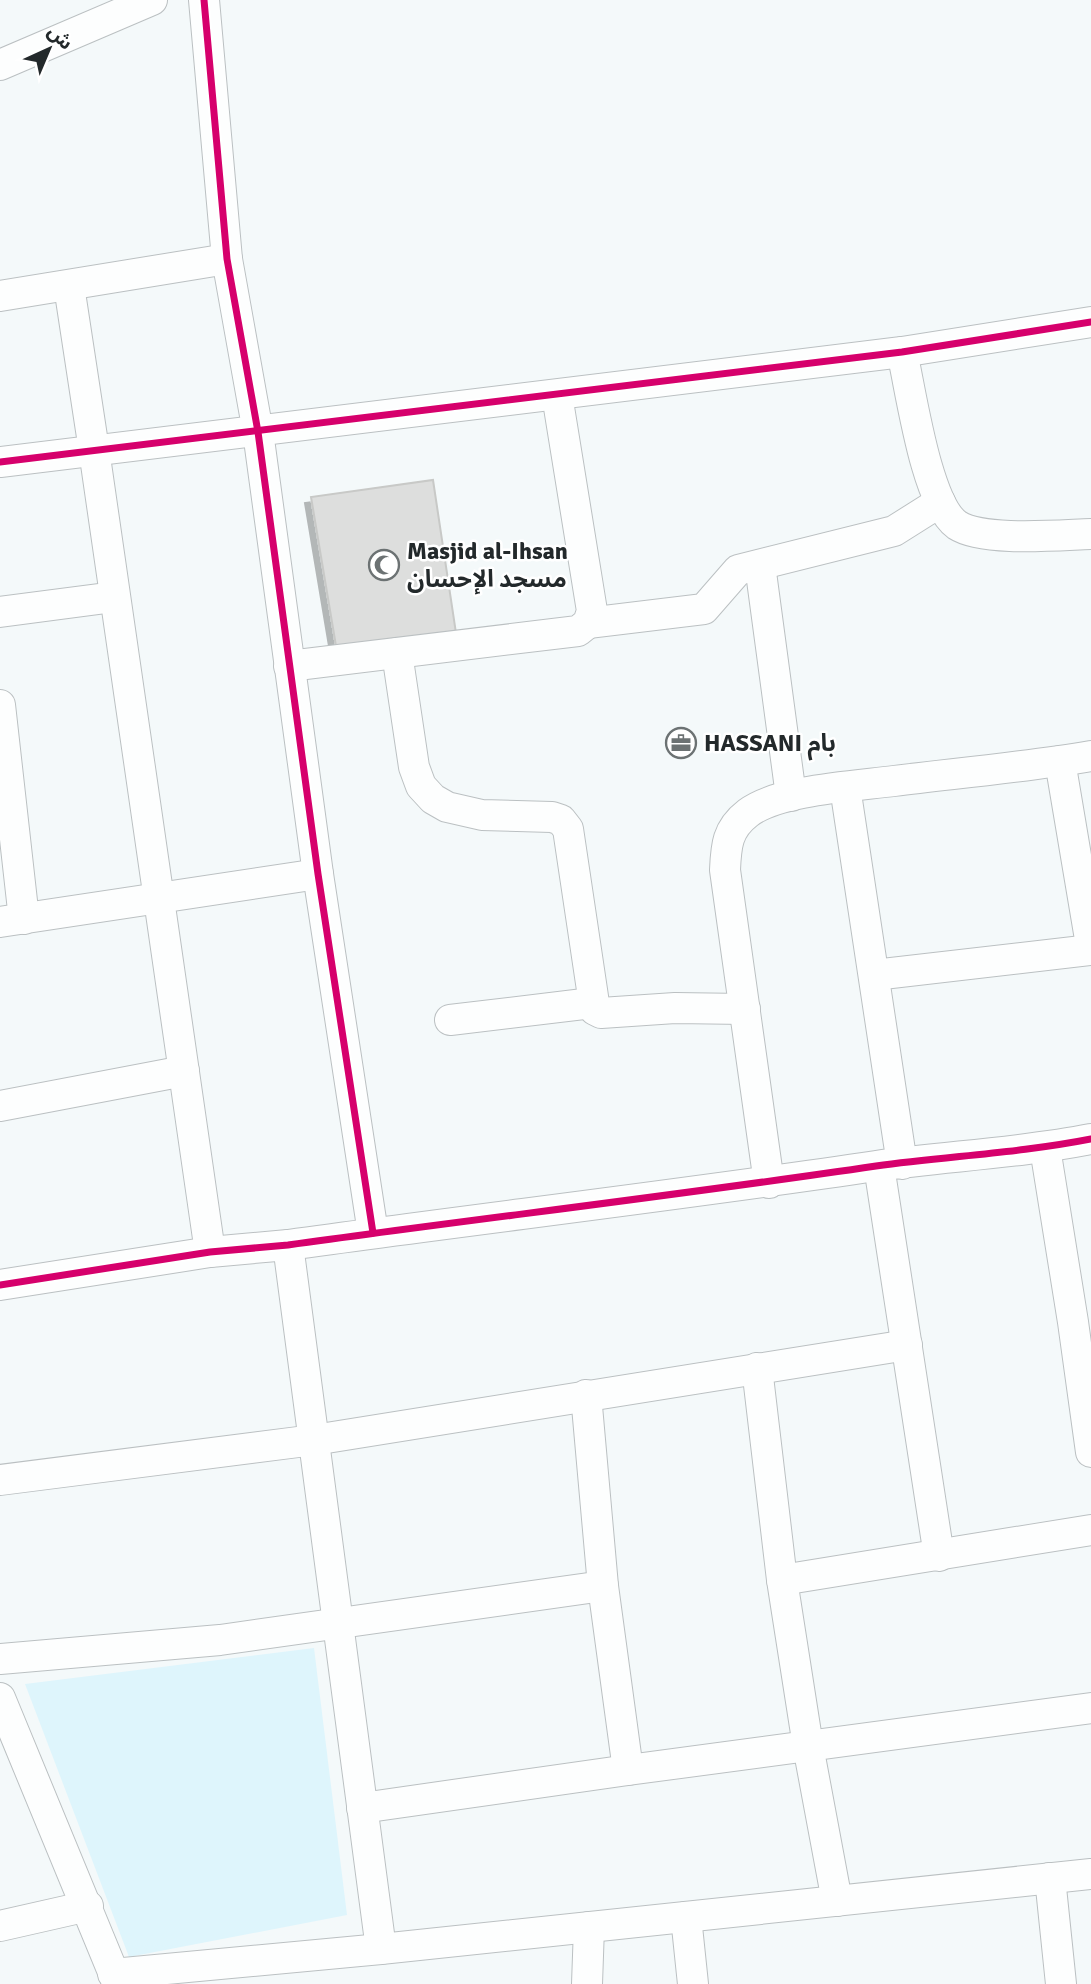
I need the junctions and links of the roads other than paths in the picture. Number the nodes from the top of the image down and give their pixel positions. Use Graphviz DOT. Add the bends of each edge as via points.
graph roads {
  1 [pos="152,0"];
  2 [pos="204,0"];
  3 [pos="0,65"];
  4 [pos="227,259"];
  5 [pos="68,286"];
  6 [pos="0,296"];
  7 [pos="1091,323"];
  8 [pos="902,352"];
  9 [pos="557,395"];
  10 [pos="258,432"];
  11 [pos="94,450"];
  12 [pos="0,462"];
  13 [pos="940,502"];
  14 [pos="1091,534"];
  15 [pos="760,565"];
  16 [pos="114,597"];
  17 [pos="0,612"];
  18 [pos="588,623"];
  19 [pos="397,653"];
  20 [pos="289,666"];
  21 [pos="0,705"];
  22 [pos="1091,755"];
  23 [pos="1060,761"];
  24 [pos="845,787"];
  25 [pos="791,796"];
  26 [pos="318,874"];
  27 [pos="158,898"];
  28 [pos="12,921"];
  29 [pos="1091,948"];
  30 [pos="873,975"];
  31 [pos="592,1003"];
  32 [pos="745,1009"];
  33 [pos="450,1020"];
  34 [pos="184,1071"];
  35 [pos="0,1105"];
  36 [pos="1091,1139"];
  37 [pos="1045,1148"];
  38 [pos="891,1165"];
  39 [pos="769,1183"];
  40 [pos="373,1233"];
  41 [pos="288,1245"];
  42 [pos="211,1252"];
  43 [pos="0,1285"];
  44 [pos="1082,1321"];
  45 [pos="906,1345"];
  46 [pos="757,1368"];
  47 [pos="586,1395"];
  48 [pos="314,1440"];
  49 [pos="1091,1452"];
  50 [pos="0,1480"];
  51 [pos="1091,1530"];
  52 [pos="939,1556"];
  53 [pos="782,1580"];
  54 [pos="603,1586"];
  55 [pos="338,1625"];
  56 [pos="0,1659"];
  57 [pos="0,1699"];
  58 [pos="1091,1708"];
  59 [pos="808,1746"];
  60 [pos="13,1767"];
  61 [pos="628,1770"];
  62 [pos="362,1808"];
  63 [pos="1091,1874"];
  64 [pos="1051,1878"];
  65 [pos="837,1901"];
  66 [pos="88,1906"];
  67 [pos="686,1917"];
  68 [pos="0,1926"];
  69 [pos="589,1927"];
  70 [pos="381,1949"];
  71 [pos="116,1979"];
  72 [pos="587,1984"];
  73 [pos="693,1984"];
  74 [pos="1061,1984"];
  1 -- 3 [label="street"];
  2 -- 4 [label="street"];
  4 -- 5 [label="street"];
  4 -- 10 [label="street"];
  5 -- 6 [label="street"];
  5 -- 11 [label="street"];
  7 -- 8 [label="street"];
  8 -- 9 [label="street"];
  8 -- 13 [label="street" via="928,472"];
  9 -- 10 [label="street"];
  9 -- 18 [label="street" via="592,611"];
  10 -- 11 [label="street"];
  10 -- 20 [label="street"];
  11 -- 12 [label="street"];
  11 -- 16 [label="street"];
  13 -- 14 [label="street" via="958,525 986,534"];
  13 -- 15 [label="street" via="894,531"];
  15 -- 18 [label="street" via="738,570 704,609"];
  15 -- 25 [label="street"];
  16 -- 17 [label="street"];
  16 -- 27 [label="street"];
  18 -- 19 [label="street" via="578,631"];
  19 -- 20 [label="street"];
  19 -- 31 [label="street" via="414,767 421,786 433,799 482,815 552,817 568,829"];
  20 -- 26 [label="street"];
  21 -- 28 [label="street"];
  22 -- 23 [label="street"];
  23 -- 24 [label="street"];
  23 -- 29 [label="street"];
  24 -- 25 [label="street"];
  24 -- 30 [label="street"];
  25 -- 32 [label="street" via="750,811 729,834 726,846 725,870"];
  26 -- 27 [label="street"];
  26 -- 40 [label="street"];
  27 -- 28 [label="street"];
  27 -- 34 [label="street"];
  29 -- 30 [label="street"];
  30 -- 38 [label="street"];
  31 -- 32 [label="street" via="601,1013"];
  31 -- 33 [label="street"];
  32 -- 39 [label="street"];
  34 -- 35 [label="street"];
  34 -- 42 [label="street"];
  36 -- 37 [label="street"];
  37 -- 38 [label="street"];
  37 -- 44 [label="street"];
  38 -- 39 [label="street"];
  38 -- 45 [label="street"];
  39 -- 40 [label="street"];
  40 -- 41 [label="street"];
  41 -- 42 [label="street"];
  41 -- 48 [label="street"];
  42 -- 43 [label="street"];
  44 -- 49 [label="street"];
  45 -- 46 [label="street"];
  45 -- 52 [label="street"];
  46 -- 47 [label="street"];
  46 -- 53 [label="street"];
  47 -- 48 [label="street"];
  47 -- 54 [label="street"];
  48 -- 50 [label="street"];
  48 -- 55 [label="street"];
  51 -- 52 [label="street"];
  52 -- 53 [label="street"];
  53 -- 59 [label="street"];
  54 -- 55 [label="street"];
  54 -- 61 [label="street"];
  55 -- 56 [label="street"];
  55 -- 62 [label="street"];
  57 -- 60 [label="street"];
  58 -- 59 [label="street"];
  59 -- 61 [label="street"];
  59 -- 65 [label="street"];
  60 -- 66 [label="street"];
  61 -- 62 [label="street"];
  62 -- 70 [label="street"];
  63 -- 64 [label="street"];
  64 -- 65 [label="street"];
  64 -- 74 [label="street"];
  65 -- 67 [label="street"];
  66 -- 68 [label="street"];
  66 -- 71 [label="street"];
  67 -- 69 [label="street"];
  67 -- 73 [label="street"];
  69 -- 70 [label="street"];
  69 -- 72 [label="street"];
  70 -- 71 [label="street"];
}
